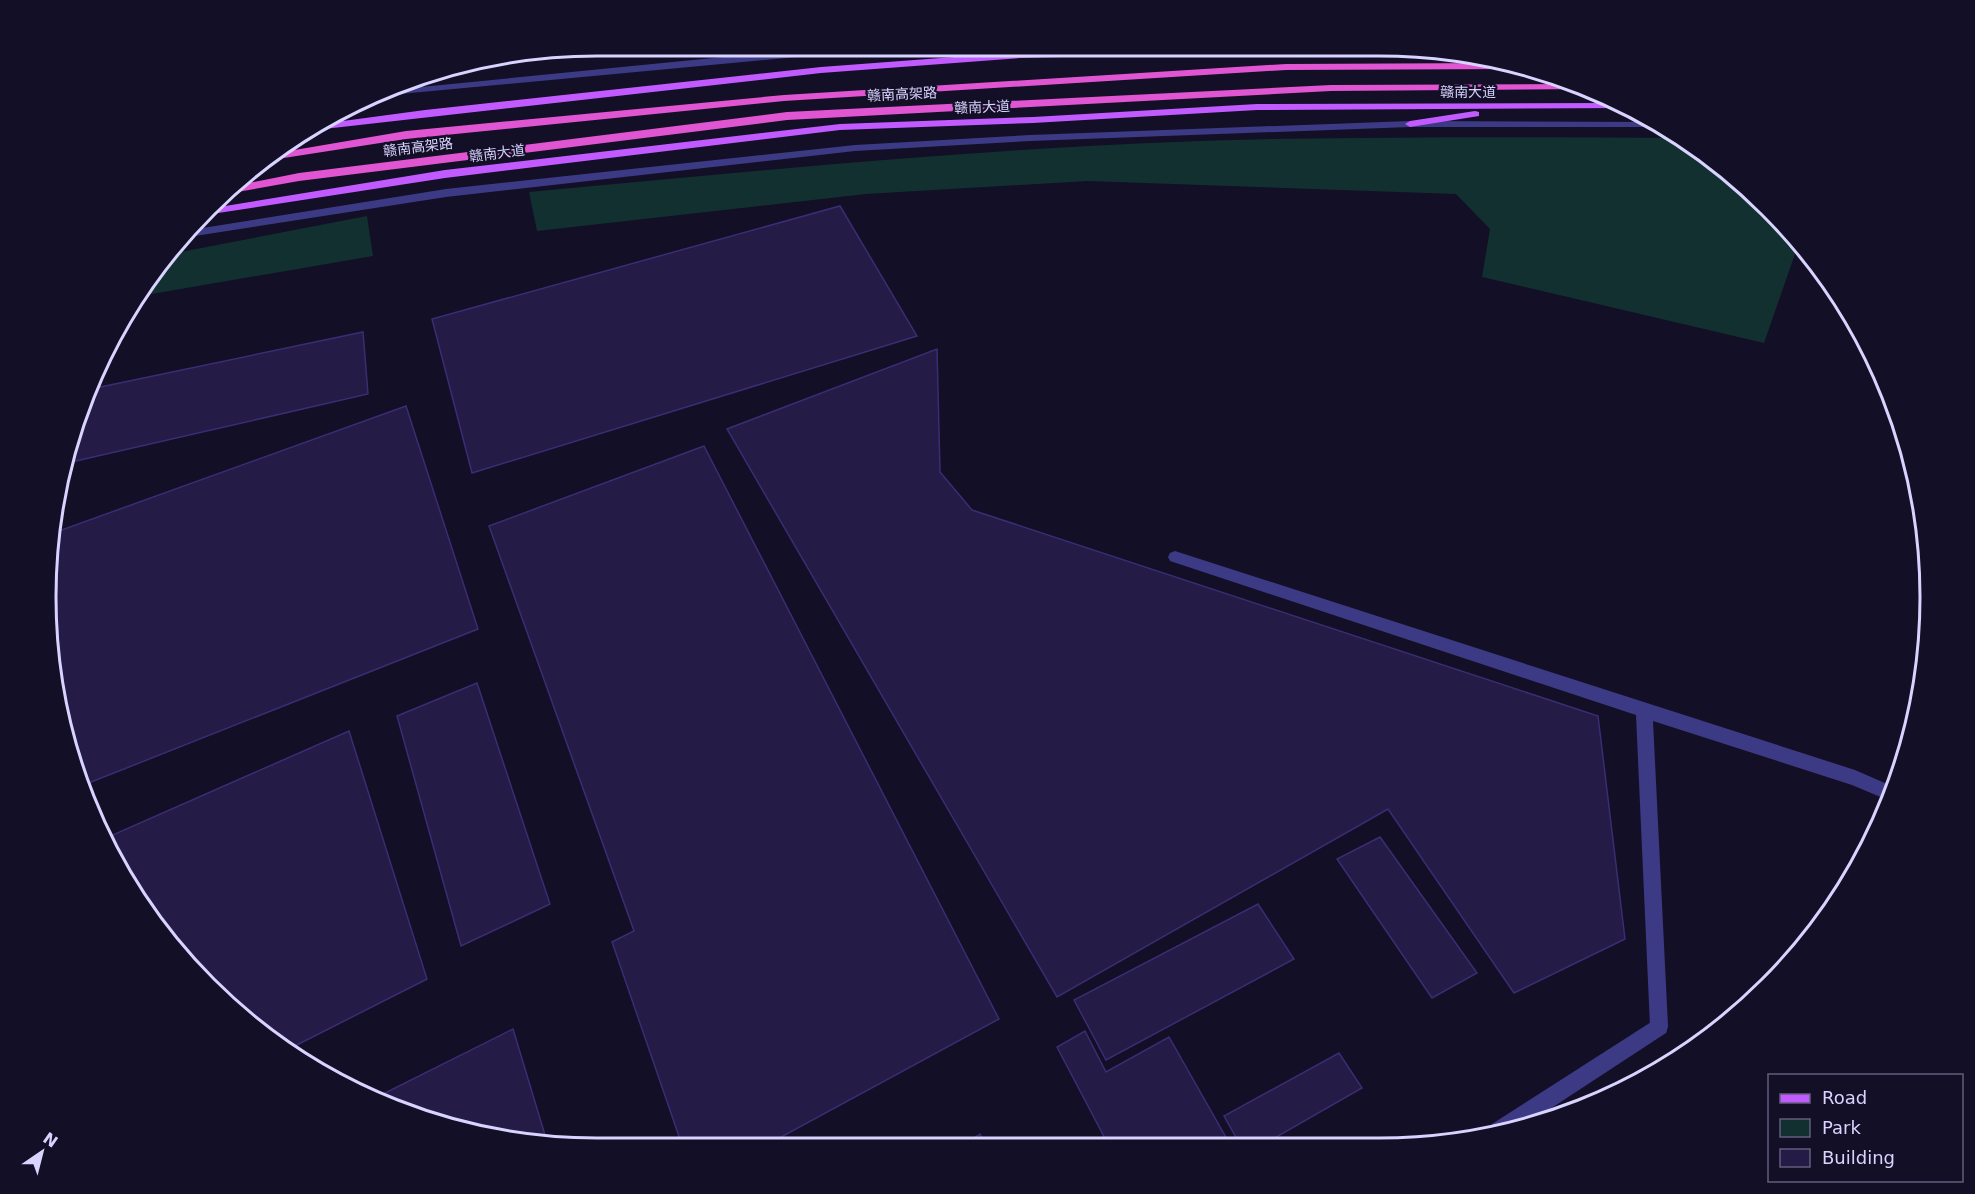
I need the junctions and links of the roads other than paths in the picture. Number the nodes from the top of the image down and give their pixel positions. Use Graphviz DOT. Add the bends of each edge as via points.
graph roads {
  1 [pos="764,56"];
  2 [pos="1007,56"];
  3 [pos="1485,66"];
  4 [pos="1560,87"];
  5 [pos="403,92"];
  6 [pos="1524,106"];
  7 [pos="1606,106"];
  8 [pos="1410,124"];
  9 [pos="1643,125"];
  10 [pos="326,128"];
  11 [pos="284,155"];
  12 [pos="242,189"];
  13 [pos="217,212"];
  14 [pos="196,233"];
  15 [pos="1174,557"];
  16 [pos="1644,711"];
  17 [pos="1883,790"];
  18 [pos="1515,1121"];
  1 -- 5 [label="street"];
  2 -- 10 [label="main road" via="821,70"];
  3 -- 11 [label="highway, 赣南高架路" via="1286,67 784,98 406,135"];
  4 -- 12 [label="highway, 赣南高架路" via="1330,88 787,116 299,177"];
  6 -- 7 [label="main road, 赣南大道"];
  6 -- 8 [label="main road"];
  6 -- 13 [label="main road, 赣南大道" via="1257,108 840,127 445,174"];
  8 -- 9 [label="street"];
  8 -- 14 [label="street" via="855,148 446,194"];
  15 -- 16 [label="street"];
  16 -- 17 [label="street"];
  16 -- 18 [label="street" via="1659,1026"];
}
